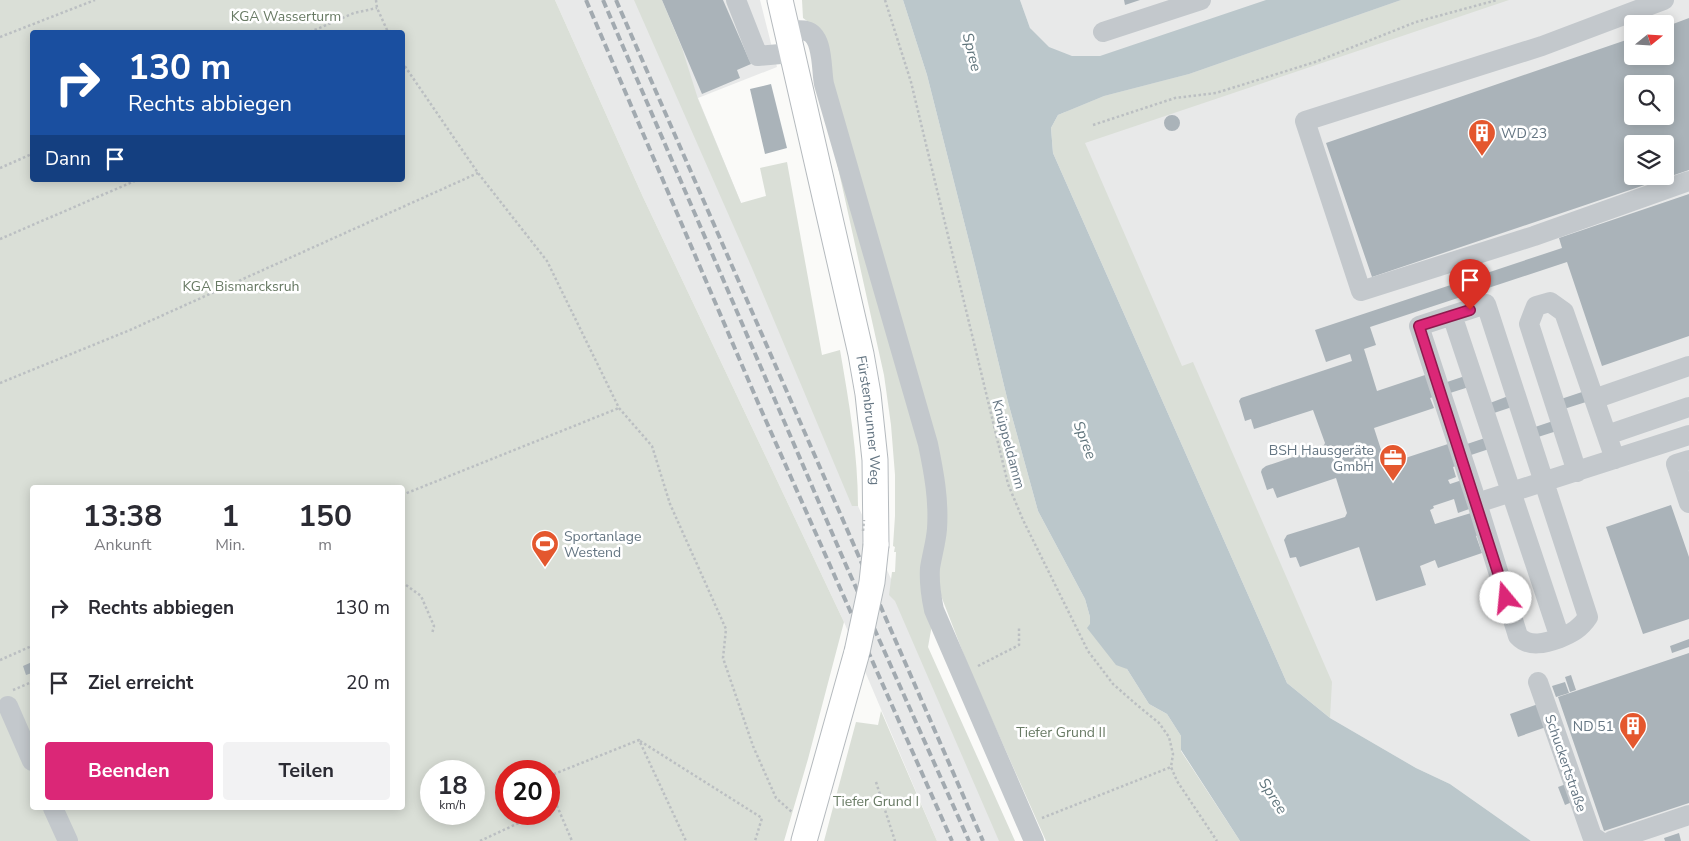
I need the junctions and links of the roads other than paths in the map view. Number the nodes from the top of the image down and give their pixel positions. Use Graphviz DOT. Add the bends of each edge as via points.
graph roads {
  1 [pos="736,0"];
  2 [pos="780,0"];
  3 [pos="1201,0"];
  4 [pos="1664,0"];
  5 [pos="1103,32"];
  6 [pos="789,42"];
  7 [pos="1689,181"];
  8 [pos="1452,315"];
  9 [pos="1689,366"];
  10 [pos="1594,399"];
  11 [pos="1689,407"];
  12 [pos="1607,435"];
  13 [pos="1689,435"];
  14 [pos="1615,459"];
  15 [pos="1689,460"];
  16 [pos="1577,472"];
  17 [pos="1545,482"];
  18 [pos="1511,493"];
  19 [pos="1477,503"];
  20 [pos="1689,503"];
  21 [pos="1560,638"];
  22 [pos="1538,682"];
  23 [pos="8,706"];
  24 [pos="30,756"];
  25 [pos="54,810"];
  26 [pos="1689,815"];
  27 [pos="1030,833"];
  28 [pos="806,834"];
  29 [pos="68,841"];
  30 [pos="1599,841"];
  31 [pos="1611,841"];
  1 -- 6 [label="lane" via="758,56"];
  2 -- 6 [label="main road, Fürstenbrunner Weg"];
  3 -- 5 [label="lane"];
  4 -- 7 [label="lane" via="1542,46 1305,121 1361,292"];
  6 -- 27 [label="lane" via="806,31 813,35 820,48 824,84 928,444 938,502 930,568 934,610"];
  6 -- 28 [label="main road, Fürstenbrunner Weg, bridge" via="868,394 876,470 876,546 872,582 857,652"];
  8 -- 17 [label="lane" via="1486,304"];
  8 -- 18 [label="lane"];
  8 -- 19 [label="lane" via="1419,326"];
  9 -- 10 [label="lane"];
  10 -- 12 [label="lane"];
  10 -- 16 [label="lane" via="1564,312 1550,302 1536,306 1529,324"];
  11 -- 12 [label="lane"];
  12 -- 14 [label="lane"];
  13 -- 14 [label="lane"];
  14 -- 16 [label="lane"];
  15 -- 20 [label="lane" via="1676,464"];
  16 -- 17 [label="lane"];
  17 -- 18 [label="lane"];
  17 -- 21 [label="lane" via="1588,617 1574,633"];
  18 -- 19 [label="lane"];
  18 -- 21 [label="lane"];
  19 -- 21 [label="lane" via="1518,636 1523,641 1542,644"];
  22 -- 30 [label="lane, Schuckertstraße" via="1592,836"];
  23 -- 24 [label="lane"];
  25 -- 29 [label="lane"];
  26 -- 31 [label="lane"];
}
